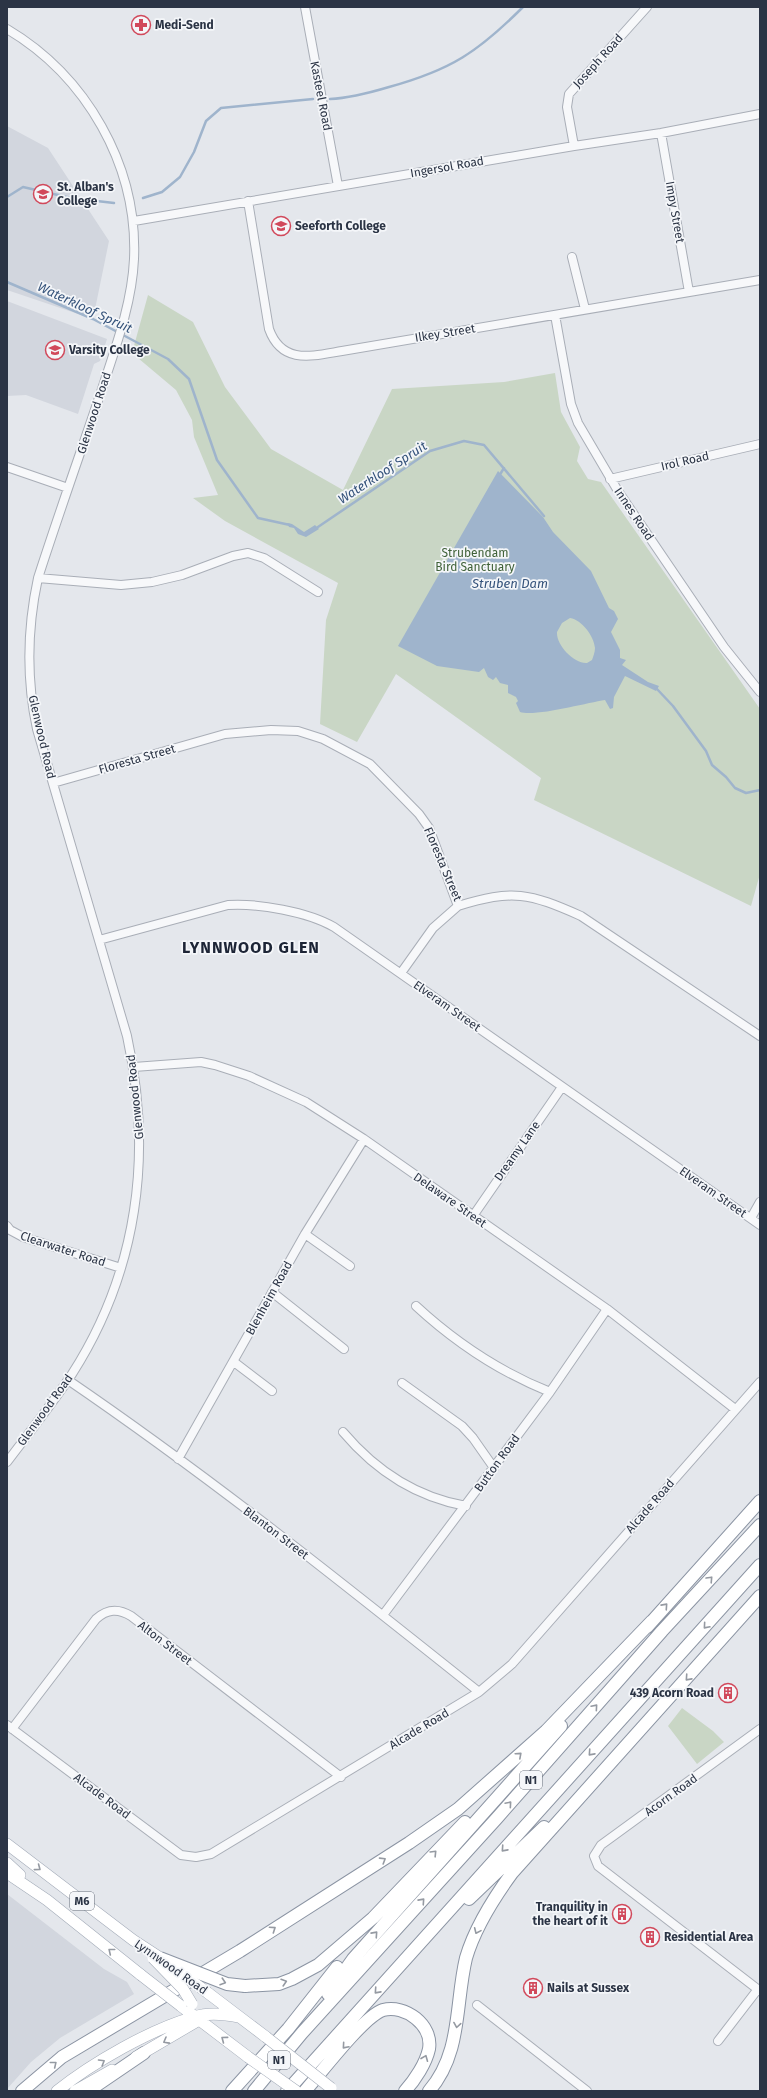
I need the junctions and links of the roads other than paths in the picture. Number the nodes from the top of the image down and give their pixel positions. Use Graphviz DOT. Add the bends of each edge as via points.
graph roads {
  1 [pos="305,7"];
  2 [pos="647,7"];
  3 [pos="7,29"];
  4 [pos="760,114"];
  5 [pos="661,133"];
  6 [pos="574,146"];
  7 [pos="338,186"];
  8 [pos="248,201"];
  9 [pos="134,221"];
  10 [pos="572,257"];
  11 [pos="760,280"];
  12 [pos="689,292"];
  13 [pos="585,309"];
  14 [pos="555,315"];
  15 [pos="760,444"];
  16 [pos="7,466"];
  17 [pos="610,479"];
  18 [pos="68,488"];
  19 [pos="38,578"];
  20 [pos="318,592"];
  21 [pos="760,692"];
  22 [pos="53,784"];
  23 [pos="458,906"];
  24 [pos="99,940"];
  25 [pos="401,973"];
  26 [pos="760,1036"];
  27 [pos="134,1067"];
  28 [pos="562,1087"];
  29 [pos="364,1139"];
  30 [pos="760,1202"];
  31 [pos="472,1216"];
  32 [pos="751,1218"];
  33 [pos="760,1225"];
  34 [pos="7,1226"];
  35 [pos="305,1234"];
  36 [pos="350,1266"];
  37 [pos="121,1268"];
  38 [pos="272,1292"];
  39 [pos="416,1306"];
  40 [pos="607,1309"];
  41 [pos="344,1349"];
  42 [pos="234,1362"];
  43 [pos="68,1380"];
  44 [pos="760,1382"];
  45 [pos="402,1383"];
  46 [pos="272,1391"];
  47 [pos="550,1392"];
  48 [pos="736,1409"];
  49 [pos="343,1432"];
  50 [pos="178,1458"];
  51 [pos="7,1462"];
  52 [pos="494,1468"];
  53 [pos="760,1501"];
  54 [pos="466,1506"];
  55 [pos="760,1525"];
  56 [pos="760,1565"];
  57 [pos="760,1596"];
  58 [pos="383,1615"];
  59 [pos="652,1621"];
  60 [pos="480,1692"];
  61 [pos="10,1727"];
  62 [pos="760,1729"];
  63 [pos="548,1740"];
  64 [pos="616,1758"];
  65 [pos="341,1777"];
  66 [pos="7,1844"];
  67 [pos="7,1863"];
  68 [pos="7,1873"];
  69 [pos="47,1900"];
  70 [pos="373,1918"];
  71 [pos="157,1957"];
  72 [pos="403,1962"];
  73 [pos="759,1990"];
  74 [pos="187,2005"];
  75 [pos="477,2005"];
  76 [pos="239,2017"];
  77 [pos="197,2018"];
  78 [pos="302,2033"];
  79 [pos="718,2041"];
  80 [pos="144,2053"];
  81 [pos="333,2089"];
  82 [pos="22,2091"];
  83 [pos="57,2091"];
  84 [pos="75,2091"];
  85 [pos="91,2091"];
  86 [pos="232,2091"];
  87 [pos="254,2091"];
  88 [pos="287,2091"];
  89 [pos="296,2091"];
  90 [pos="305,2091"];
  91 [pos="405,2091"];
  92 [pos="429,2091"];
  93 [pos="587,2091"];
  1 -- 7 [label="street, Kasteel Road"];
  2 -- 6 [label="street, Joseph Road" via="569,94 567,107"];
  3 -- 9 [label="street, Glenwood Road" via="50,59 88,102 114,152"];
  4 -- 5 [label="street, Ingersol Road"];
  5 -- 6 [label="street, Ingersol Road"];
  5 -- 12 [label="street, Impy Street"];
  6 -- 7 [label="street, Ingersol Road"];
  7 -- 8 [label="street, Ingersol Road"];
  8 -- 9 [label="street, Ingersol Road"];
  8 -- 14 [label="street, Ilkey Street" via="270,329 278,344 292,355 324,354"];
  9 -- 18 [label="street, Glenwood Road" via="134,260 123,324"];
  10 -- 13 [label="street"];
  11 -- 12 [label="street, Ilkey Street"];
  12 -- 13 [label="street, Ilkey Street"];
  13 -- 14 [label="street, Ilkey Street"];
  14 -- 17 [label="street, Innes Road" via="573,413"];
  15 -- 17 [label="street, Irol Road"];
  16 -- 18 [label="street"];
  17 -- 21 [label="street, Innes Road" via="724,646"];
  18 -- 19 [label="street, Glenwood Road"];
  19 -- 20 [label="street" via="121,585 152,582 182,576 233,556 248,553 264,558"];
  19 -- 22 [label="street, Glenwood Road" via="29,635 30,686 37,729"];
  22 -- 23 [label="street, Floresta Street" via="225,734 271,730 304,733 329,742 365,761 419,814 433,836"];
  22 -- 24 [label="street, Glenwood Road"];
  23 -- 25 [label="street" via="433,928"];
  23 -- 26 [label="street, Floresta Street" via="510,894 535,898 581,916"];
  24 -- 25 [label="street, Elveram Street" via="216,906 243,904 303,914 322,920"];
  24 -- 27 [label="street, Glenwood Road"];
  25 -- 28 [label="street, Elveram Street"];
  27 -- 29 [label="street, Delaware Street" via="201,1062 215,1065 249,1076 306,1102"];
  27 -- 37 [label="street, Glenwood Road" via="140,1167 134,1221"];
  28 -- 31 [label="street, Dreamy Lane"];
  28 -- 32 [label="street, Elveram Street"];
  29 -- 31 [label="street, Delaware Street"];
  29 -- 35 [label="street, Blenheim Road"];
  30 -- 32 [label="street"];
  31 -- 40 [label="street, Delaware Street"];
  32 -- 33 [label="street, Elveram Street"];
  34 -- 37 [label="street, Clearwater Road" via="23,1237"];
  35 -- 36 [label="street"];
  35 -- 38 [label="street, Blenheim Road"];
  37 -- 43 [label="street, Glenwood Road" via="93,1338"];
  38 -- 41 [label="street"];
  38 -- 42 [label="street, Blenheim Road"];
  39 -- 47 [label="street" via="470,1350"];
  40 -- 47 [label="street, Button Road"];
  40 -- 48 [label="street, Delaware Street"];
  42 -- 46 [label="street"];
  42 -- 50 [label="street, Blenheim Road"];
  43 -- 50 [label="street, Blanton Street"];
  43 -- 51 [label="street, Glenwood Road"];
  44 -- 48 [label="street, Alcade Road"];
  45 -- 52 [label="street" via="462,1426"];
  47 -- 52 [label="street, Button Road"];
  48 -- 60 [label="street, Alcade Road" via="512,1664"];
  49 -- 54 [label="street" via="356,1447 396,1480 438,1500"];
  50 -- 58 [label="street, Blanton Street"];
  52 -- 54 [label="street, Button Road"];
  59 -- 53 [label="highway, one-way"];
  54 -- 58 [label="street, Button Road"];
  78 -- 55 [label="highway, N1, one-way"];
  56 -- 72 [label="highway, N1, one-way"];
  57 -- 64 [label="highway, one-way"];
  58 -- 60 [label="street, Blanton Street"];
  59 -- 63 [label="highway"];
  82 -- 59 [label="highway, one-way" via="62,2057 240,1951 458,1809 546,1731"];
  60 -- 65 [label="street, Alcade Road"];
  61 -- 65 [label="street, Alcade Road" via="172,1848 188,1856 211,1854"];
  61 -- 65 [label="street, Alton Street" via="96,1619 108,1611 118,1610 131,1616"];
  62 -- 73 [label="street, Acorn Road" via="601,1845 594,1856 598,1866"];
  70 -- 63 [label="highway, one-way" via="436,1851"];
  78 -- 63 [label="highway, one-way" via="353,1959"];
  64 -- 72 [label="highway"];
  64 -- 92 [label="highway, one-way" via="512,1873 495,1896 478,1927 466,1958 451,2051 439,2077"];
  66 -- 71 [label="main road, Lynnwood Road / M6, one-way"];
  67 -- 69 [label="main road"];
  68 -- 69 [label="main road, Lynnwood Road / M6"];
  74 -- 69 [label="main road, Lynnwood Road / M6, one-way, bridge" via="141,1975"];
  71 -- 70 [label="highway, one-way, bridge" via="227,1984 278,1984 318,1965"];
  70 -- 86 [label="highway" via="330,1978"];
  71 -- 74 [label="main road, bridge" via="183,1989"];
  71 -- 76 [label="main road, Lynnwood Road / M6, bridge"];
  72 -- 88 [label="highway, N1, one-way"];
  73 -- 79 [label="street"];
  74 -- 77 [label="main road, Lynnwood Road / M6"];
  75 -- 93 [label="street"];
  76 -- 77 [label="main road" via="214,2014"];
  76 -- 81 [label="main road, Lynnwood Road / M6, bridge"];
  77 -- 80 [label="main road, one-way"];
  83 -- 77 [label="main road, one-way" via="155,2032"];
  89 -- 77 [label="main road, Lynnwood Road / M6, one-way, bridge"];
  78 -- 87 [label="highway, N1"];
  80 -- 84 [label="main road"];
  80 -- 85 [label="highway"];
  91 -- 90 [label="highway, one-way" via="425,2060 429,2042 420,2021 402,2010 391,2009 374,2015"];
}
